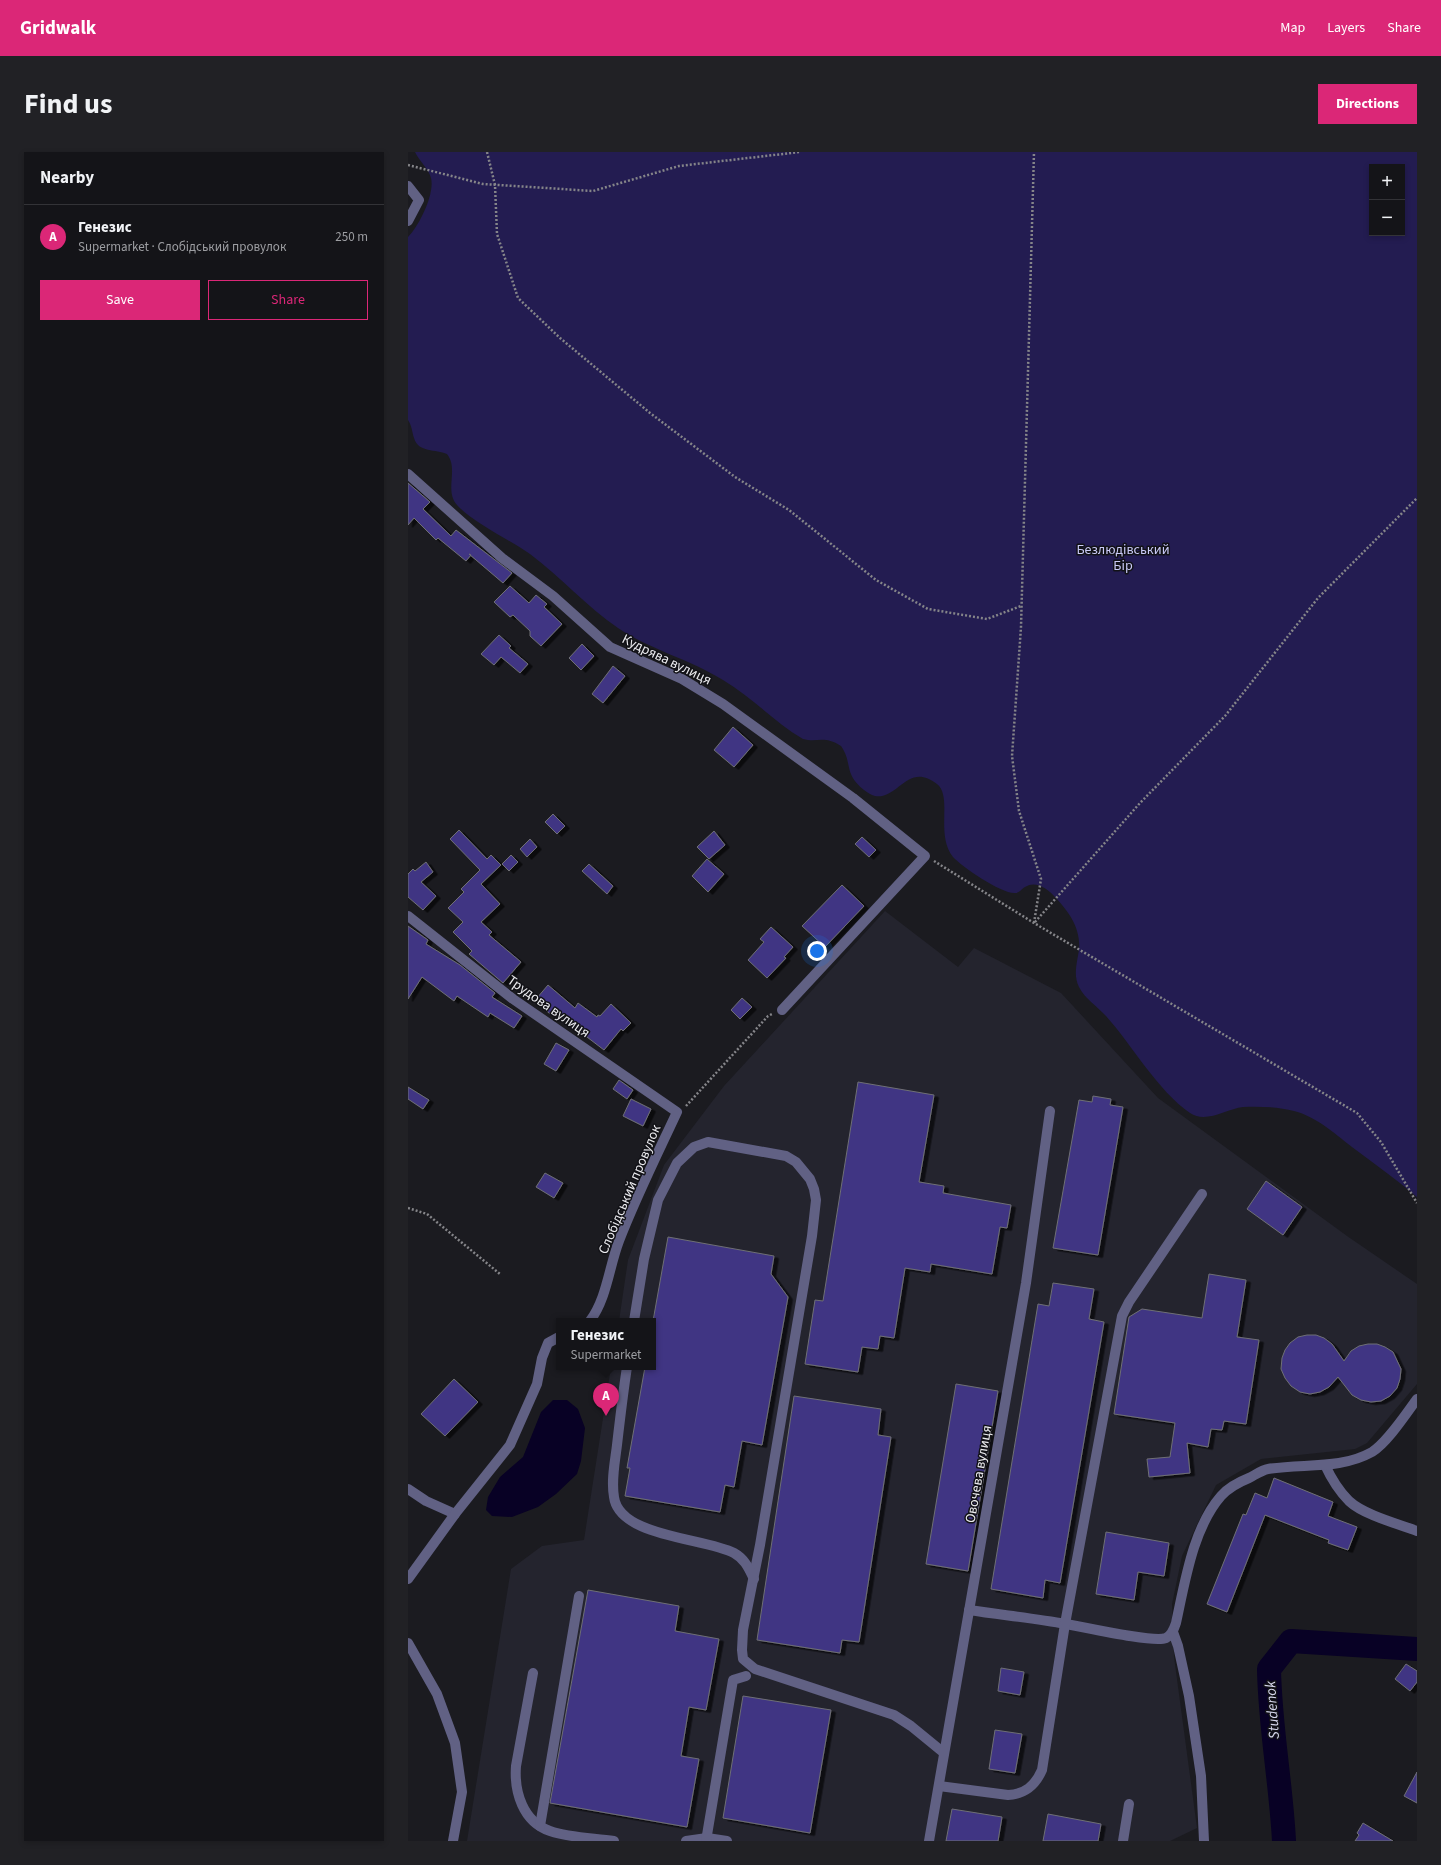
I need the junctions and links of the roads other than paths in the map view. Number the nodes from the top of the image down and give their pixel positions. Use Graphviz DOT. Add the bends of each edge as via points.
graph roads {
  1 [pos="408,186"];
  2 [pos="408,221"];
  3 [pos="408,474"];
  4 [pos="408,916"];
  5 [pos="782,1010"];
  6 [pos="1050,1111"];
  7 [pos="677,1112"];
  8 [pos="1202,1194"];
  9 [pos="591,1318"];
  10 [pos="634,1318"];
  11 [pos="556,1339"];
  12 [pos="627,1370"];
  13 [pos="1417,1399"];
  14 [pos="1325,1466"];
  15 [pos="408,1489"];
  16 [pos="455,1514"];
  17 [pos="1417,1531"];
  18 [pos="408,1579"];
  19 [pos="754,1579"];
  20 [pos="579,1596"];
  21 [pos="969,1610"];
  22 [pos="1065,1624"];
  23 [pos="1173,1632"];
  24 [pos="408,1644"];
  25 [pos="533,1673"];
  26 [pos="746,1676"];
  27 [pos="944,1753"];
  28 [pos="939,1786"];
  29 [pos="1129,1804"];
  30 [pos="540,1826"];
  31 [pos="707,1840"];
  32 [pos="453,1841"];
  33 [pos="614,1841"];
  34 [pos="686,1841"];
  35 [pos="727,1841"];
  36 [pos="929,1841"];
  37 [pos="1123,1841"];
  38 [pos="1204,1841"];
  1 -- 2 [label="street" via="419,200"];
  3 -- 5 [label="street, Кудрява вулиця" via="502,558 553,596 610,647 682,679 723,704 853,798 925,856"];
  4 -- 7 [label="street, Трудова вулиця" via="513,999"];
  6 -- 21 [label="street, Овочева вулиця" via="1026,1283"];
  7 -- 9 [label="street, Слобідський провулок" via="619,1242 603,1294"];
  8 -- 22 [label="street" via="1122,1316"];
  10 -- 19 [label="street" via="644,1260 658,1200 677,1163 694,1147 708,1142 786,1156 804,1170 812,1184 816,1200 812,1236"];
  11 -- 16 [label="street" via="548,1343 537,1384 510,1445"];
  12 -- 19 [label="street" via="614,1474 614,1498 620,1512 630,1520 658,1532 735,1553 744,1561"];
  13 -- 14 [label="street" via="1392,1432 1373,1451 1355,1459"];
  14 -- 17 [label="street" via="1332,1481 1350,1502 1375,1516"];
  14 -- 23 [label="street" via="1266,1469 1222,1495 1208,1515 1194,1549"];
  15 -- 16 [label="street" via="426,1501"];
  16 -- 18 [label="street"];
  19 -- 27 [label="street" via="743,1630 742,1650 743,1659 750,1667 894,1715"];
  20 -- 30 [label="street"];
  21 -- 22 [label="street"];
  21 -- 27 [label="street, Овочева вулиця"];
  22 -- 23 [label="street" via="1157,1639 1166,1638"];
  22 -- 28 [label="street" via="1042,1770 1033,1786 1008,1795"];
  23 -- 38 [label="street" via="1187,1688 1201,1776"];
  24 -- 32 [label="street" via="437,1694 455,1743 462,1792"];
  25 -- 30 [label="street" via="515,1780 516,1793 521,1805"];
  26 -- 31 [label="street" via="733,1680"];
  27 -- 28 [label="street, Овочева вулиця"];
  28 -- 36 [label="street, Овочева вулиця"];
  29 -- 37 [label="street"];
  30 -- 33 [label="street" via="550,1831"];
  31 -- 34 [label="street"];
  31 -- 35 [label="street"];
}
